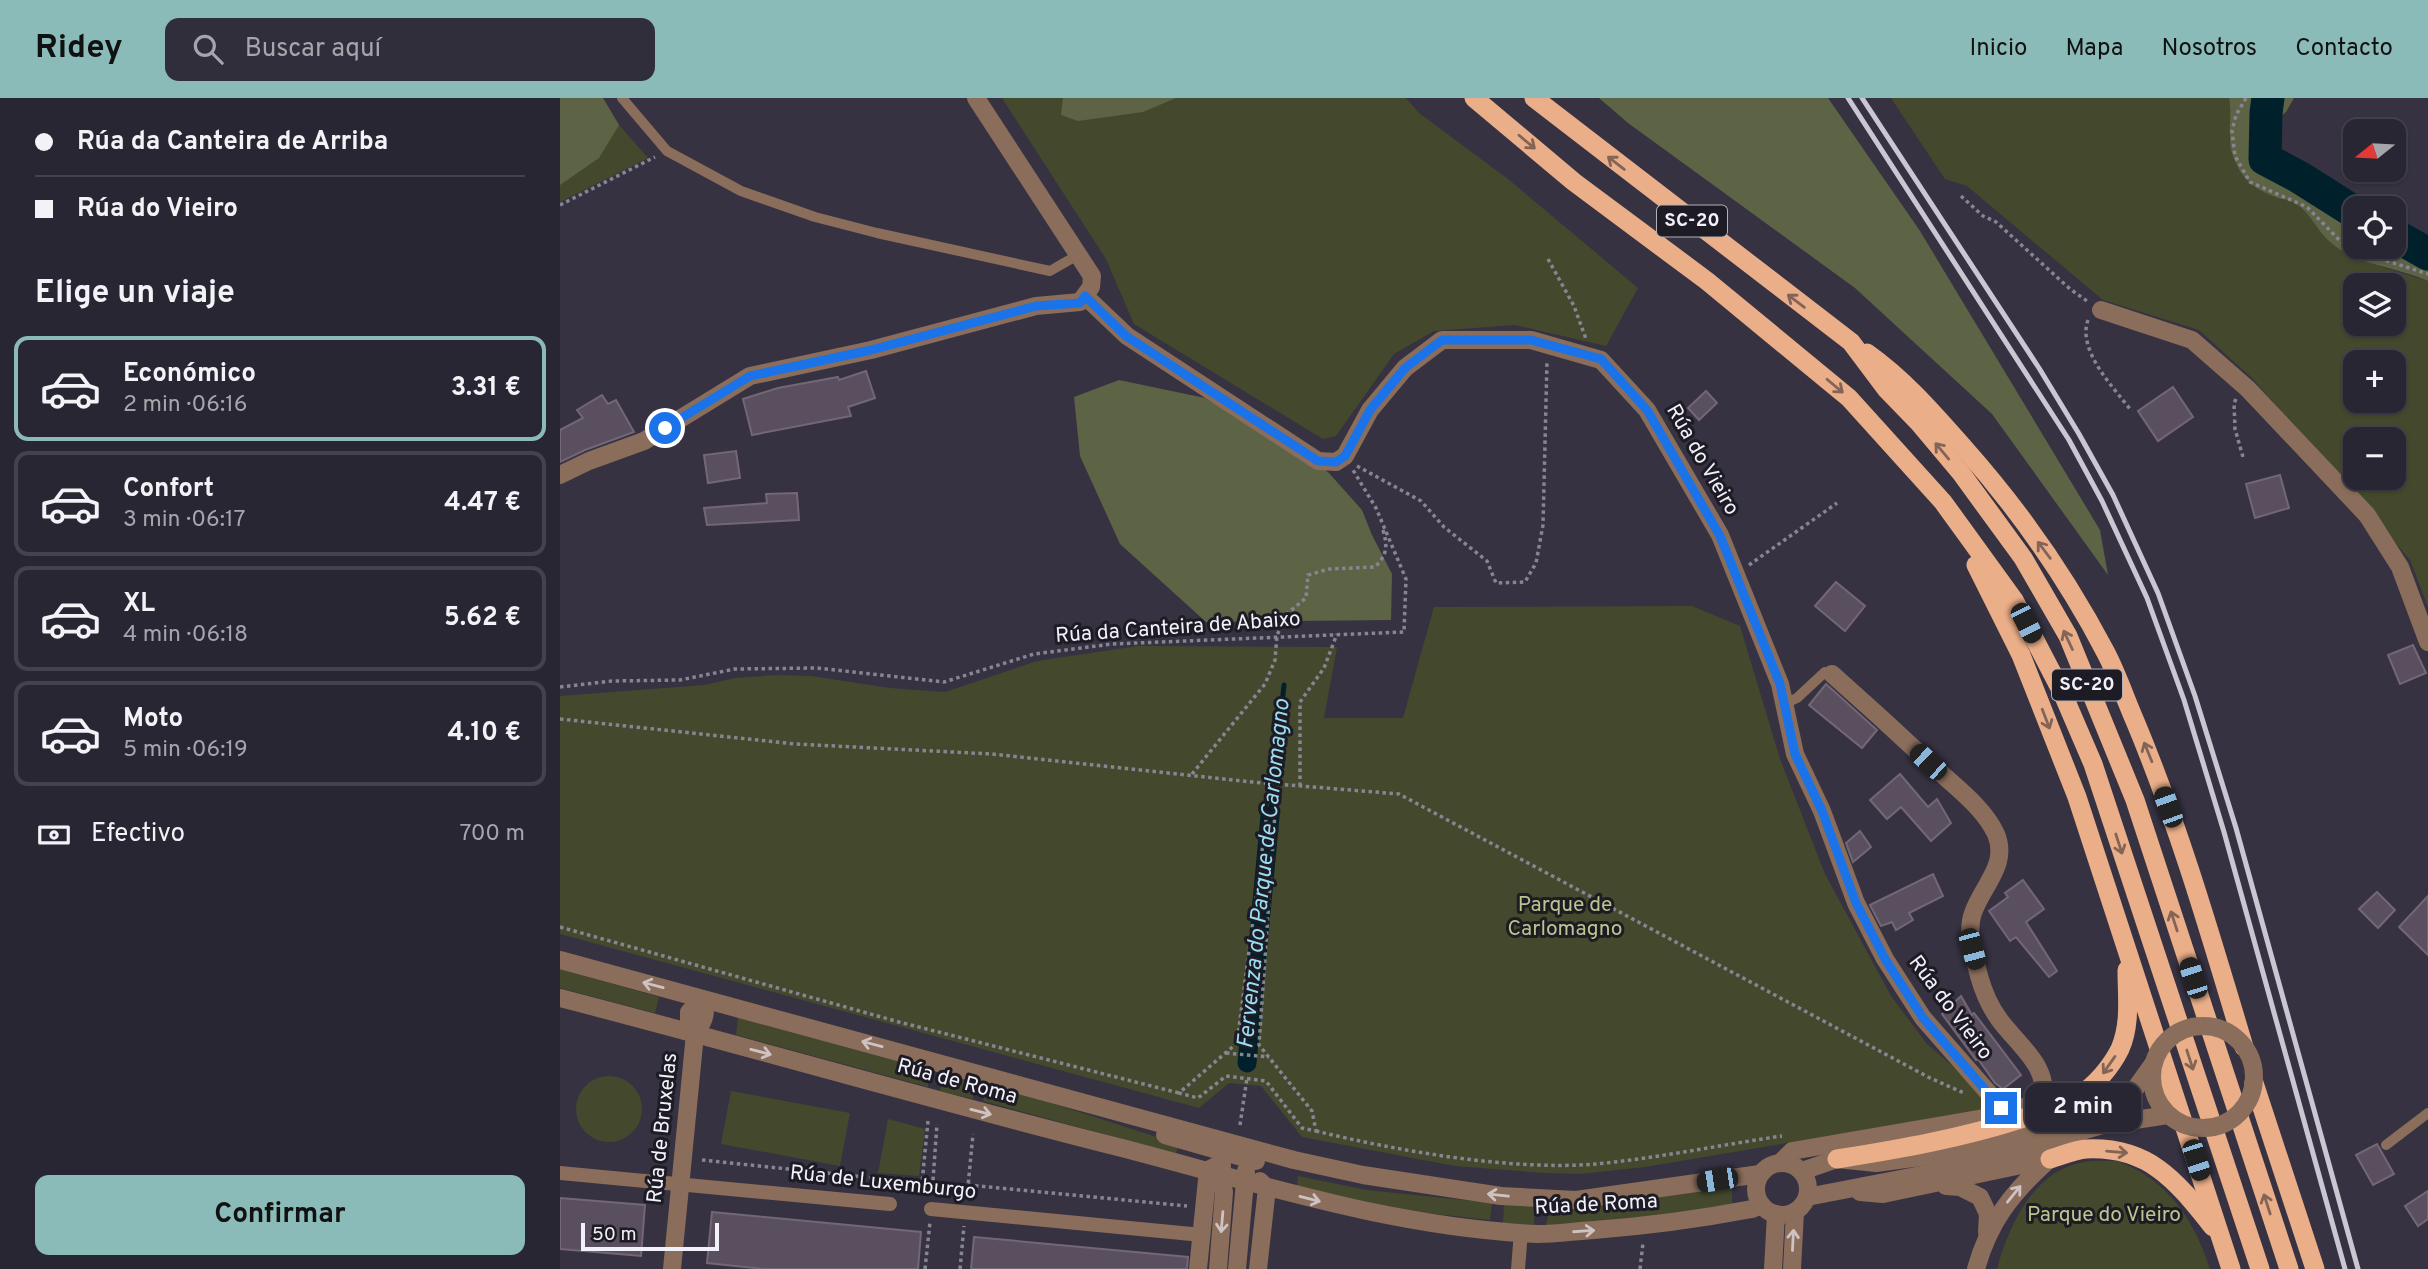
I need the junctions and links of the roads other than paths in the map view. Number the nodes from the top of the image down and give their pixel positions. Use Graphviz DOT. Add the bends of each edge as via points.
graph roads {
  1 [pos="622,98"];
  2 [pos="976,98"];
  3 [pos="1474,98"];
  4 [pos="1534,98"];
  5 [pos="1078,255"];
  6 [pos="1085,296"];
  7 [pos="2097,308"];
  8 [pos="1851,342"];
  9 [pos="560,475"];
  10 [pos="1943,502"];
  11 [pos="2428,642"];
  12 [pos="1832,674"];
  13 [pos="1784,704"];
  14 [pos="2127,952"];
  15 [pos="560,960"];
  16 [pos="560,998"];
  17 [pos="702,999"];
  18 [pos="695,1034"];
  19 [pos="2244,1046"];
  20 [pos="2153,1064"];
  21 [pos="2254,1083"];
  22 [pos="1087,1102"];
  23 [pos="2428,1113"];
  24 [pos="2007,1114"];
  25 [pos="2168,1115"];
  26 [pos="2386,1145"];
  27 [pos="1819,1146"];
  28 [pos="2040,1146"];
  29 [pos="1837,1159"];
  30 [pos="1780,1163"];
  31 [pos="1229,1168"];
  32 [pos="1802,1171"];
  33 [pos="560,1173"];
  34 [pos="1760,1174"];
  35 [pos="1383,1178"];
  36 [pos="680,1184"];
  37 [pos="1936,1184"];
  38 [pos="1267,1188"];
  39 [pos="1842,1191"];
  40 [pos="1807,1196"];
  41 [pos="890,1204"];
  42 [pos="931,1209"];
  43 [pos="1769,1210"];
  44 [pos="1795,1212"];
  45 [pos="1521,1232"];
  46 [pos="1202,1234"];
  47 [pos="1987,1235"];
  48 [pos="2221,1238"];
  49 [pos="672,1269"];
  50 [pos="1198,1269"];
  51 [pos="1218,1269"];
  52 [pos="1237,1269"];
  53 [pos="1258,1269"];
  54 [pos="1518,1269"];
  55 [pos="1773,1269"];
  56 [pos="1792,1269"];
  57 [pos="1976,1269"];
  58 [pos="2231,1269"];
  59 [pos="2260,1269"];
  60 [pos="2288,1269"];
  61 [pos="2315,1269"];
  1 -- 5 [label="lane" via="667,151 740,191 815,217 1050,271"];
  2 -- 5 [label="street"];
  3 -- 10 [label="highway, SC-20, one-way" via="1849,398"];
  8 -- 4 [label="highway, SC-20, one-way"];
  5 -- 6 [label="street" via="1091,276"];
  6 -- 9 [label="street" via="1080,303 1036,306 871,350 750,376 644,441"];
  6 -- 13 [label="street, Rúa do Vieiro" via="1126,336 1318,461 1336,462 1345,456 1370,410 1405,368 1442,340 1531,340 1601,359 1647,410 1720,536"];
  7 -- 11 [label="street" via="2192,340 2243,385 2367,516 2400,568"];
  19 -- 8 [label="highway, one-way" via="2196,885 2107,654 2050,559 1983,470 1912,389"];
  60 -- 8 [label="highway, SC-20, one-way" via="2135,800 2068,636 2023,558 1976,494"];
  10 -- 14 [label="highway, one-way" via="2021,655 2077,797"];
  10 -- 59 [label="highway, SC-20, one-way" via="2014,600 2093,764"];
  12 -- 13 [label="lane" via="1825,672"];
  12 -- 24 [label="street, Rúa de Roma" via="1966,797 1995,832 2001,849 1998,866 1972,914 1972,949 1982,986 1998,1018 2032,1058 2044,1092 2041,1100"];
  13 -- 24 [label="street, Rúa do Vieiro" via="1795,754 1856,903 1885,959 1923,1018"];
  14 -- 29 [label="highway, one-way" via="2128,1023 2120,1049 2107,1070 2081,1095 1988,1130"];
  14 -- 48 [label="highway"];
  17 -- 15 [label="street, Rúa de Roma, one-way"];
  16 -- 18 [label="street, Rúa de Roma"];
  17 -- 18 [label="street" via="705,1018"];
  22 -- 17 [label="street, Rúa de Roma, one-way"];
  18 -- 31 [label="street, Rúa de Roma, one-way" via="944,1103"];
  18 -- 36 [label="street, Rúa de Bruxelas"];
  19 -- 20 [label="street, bridge" via="2217,1028 2185,1029 2160,1049"];
  19 -- 21 [label="street, bridge"];
  20 -- 25 [label="street, bridge" via="2154,1092"];
  20 -- 28 [label="street" via="2130,1096"];
  21 -- 25 [label="street, bridge" via="2241,1112 2221,1125 2197,1129"];
  21 -- 61 [label="highway"];
  22 -- 31 [label="street, Rúa de Roma"];
  22 -- 35 [label="street, Rúa de Roma" via="1294,1160"];
  23 -- 26 [label="lane"];
  24 -- 27 [label="street, Rúa de Roma"];
  25 -- 28 [label="street" via="2102,1125"];
  27 -- 30 [label="street, Rúa de Roma" via="1792,1150"];
  27 -- 32 [label="street" via="1807,1157"];
  28 -- 29 [label="street" via="1875,1163"];
  28 -- 37 [label="street"];
  28 -- 39 [label="street"];
  47 -- 28 [label="street, one-way" via="2024,1182"];
  28 -- 48 [label="highway, one-way" via="2130,1154 2159,1166"];
  29 -- 32 [label="street"];
  30 -- 32 [label="street"];
  30 -- 34 [label="street, Rúa de Roma"];
  31 -- 35 [label="street, Rúa de Roma" via="1356,1181"];
  31 -- 38 [label="street, Rúa de Roma"];
  31 -- 46 [label="street"];
  31 -- 51 [label="street, one-way"];
  31 -- 52 [label="street"];
  32 -- 40 [label="street"];
  33 -- 36 [label="street, Rúa de Luxemburgo"];
  34 -- 35 [label="street, Rúa de Roma, one-way" via="1576,1200 1501,1196"];
  34 -- 43 [label="street" via="1756,1189"];
  36 -- 41 [label="street, Rúa de Luxemburgo"];
  36 -- 49 [label="street, Rúa de Bruxelas"];
  37 -- 39 [label="street" via="1883,1194"];
  37 -- 47 [label="street" via="1980,1197 1988,1214"];
  38 -- 45 [label="street, Rúa de Roma, one-way" via="1412,1219"];
  38 -- 53 [label="street"];
  39 -- 40 [label="street"];
  40 -- 44 [label="street"];
  42 -- 46 [label="street, Rúa de Luxemburgo"];
  43 -- 44 [label="street, Rúa de Roma" via="1782,1215"];
  45 -- 43 [label="street, Rúa de Roma, one-way" via="1660,1225"];
  43 -- 55 [label="street"];
  56 -- 44 [label="street, one-way"];
  45 -- 54 [label="street"];
  46 -- 50 [label="street"];
  47 -- 57 [label="street"];
  48 -- 58 [label="highway"];
}
